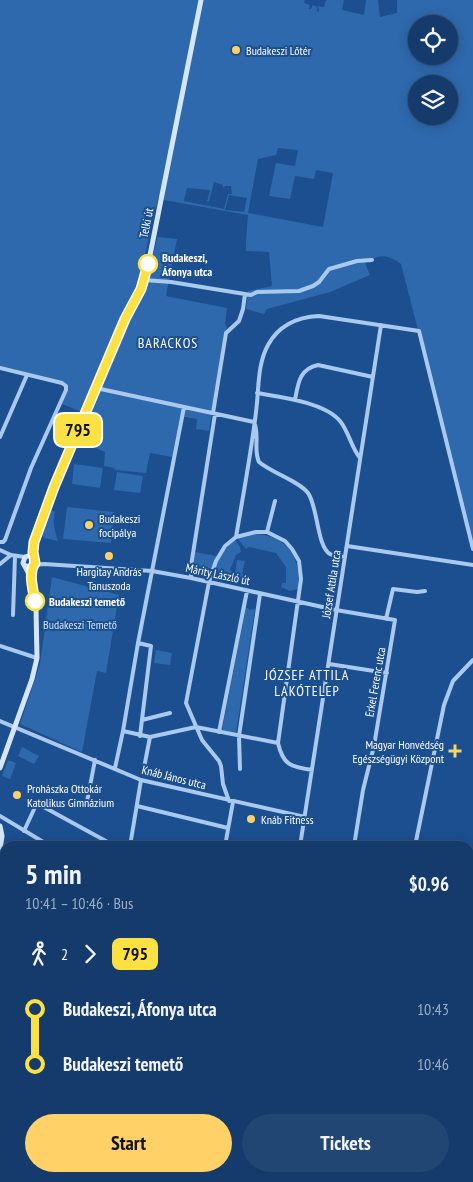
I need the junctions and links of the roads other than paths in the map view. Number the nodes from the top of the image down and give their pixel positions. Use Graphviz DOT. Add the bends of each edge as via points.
graph roads {
  1 [pos="201,0"];
  2 [pos="372,260"];
  3 [pos="144,280"];
  4 [pos="245,294"];
  5 [pos="381,325"];
  6 [pos="0,368"];
  7 [pos="27,375"];
  8 [pos="373,377"];
  9 [pos="96,388"];
  10 [pos="257,393"];
  11 [pos="295,400"];
  12 [pos="184,407"];
  13 [pos="214,413"];
  14 [pos="254,422"];
  15 [pos="0,437"];
  16 [pos="360,458"];
  17 [pos="275,501"];
  18 [pos="267,532"];
  19 [pos="236,537"];
  20 [pos="2,542"];
  21 [pos="347,546"];
  22 [pos="473,549"];
  23 [pos="0,550"];
  24 [pos="13,556"];
  25 [pos="345,557"];
  26 [pos="30,561"];
  27 [pos="0,564"];
  28 [pos="473,565"];
  29 [pos="152,571"];
  30 [pos="191,578"];
  31 [pos="210,582"];
  32 [pos="247,591"];
  33 [pos="425,591"];
  34 [pos="260,594"];
  35 [pos="298,602"];
  36 [pos="336,610"];
  37 [pos="12,615"];
  38 [pos="386,619"];
  39 [pos="138,643"];
  40 [pos="0,646"];
  41 [pos="38,658"];
  42 [pos="473,660"];
  43 [pos="329,664"];
  44 [pos="387,673"];
  45 [pos="170,712"];
  46 [pos="142,720"];
  47 [pos="0,722"];
  48 [pos="15,727"];
  49 [pos="196,727"];
  50 [pos="123,731"];
  51 [pos="219,732"];
  52 [pos="140,736"];
  53 [pos="238,736"];
  54 [pos="150,737"];
  55 [pos="278,743"];
  56 [pos="95,760"];
  57 [pos="0,768"];
  58 [pos="115,768"];
  59 [pos="240,769"];
  60 [pos="312,770"];
  61 [pos="143,773"];
  62 [pos="141,780"];
  63 [pos="226,794"];
  64 [pos="223,800"];
  65 [pos="87,802"];
  66 [pos="231,802"];
  67 [pos="137,806"];
  68 [pos="0,816"];
  69 [pos="305,818"];
  70 [pos="0,826"];
  71 [pos="228,828"];
  72 [pos="24,831"];
  73 [pos="1,841"];
  74 [pos="41,841"];
  75 [pos="105,841"];
  76 [pos="131,841"];
  77 [pos="226,841"];
  78 [pos="301,841"];
  79 [pos="355,841"];
  80 [pos="416,841"];
  1 -- 3 [label="main road, Telki út"];
  2 -- 4 [label="street" via="329,269 319,282 299,291"];
  3 -- 4 [label="street"];
  3 -- 9 [label="main road, Telki út"];
  4 -- 13 [label="street" via="239,321 226,333"];
  5 -- 8 [label="street, József Attila utca"];
  5 -- 10 [label="street" via="319,316 306,316 292,322 279,331 264,354"];
  5 -- 22 [label="street" via="419,331"];
  6 -- 7 [label="street"];
  7 -- 15 [label="street"];
  7 -- 20 [label="street" via="66,386 66,390"];
  8 -- 11 [label="street" via="318,365 311,367 299,378"];
  8 -- 16 [label="street, József Attila utca"];
  9 -- 12 [label="street"];
  9 -- 26 [label="main road, Telki út" via="41,521"];
  10 -- 11 [label="street"];
  10 -- 14 [label="street"];
  11 -- 16 [label="street" via="322,409 336,418"];
  12 -- 13 [label="street"];
  12 -- 29 [label="street"];
  13 -- 14 [label="street"];
  13 -- 30 [label="street"];
  14 -- 19 [label="street"];
  14 -- 25 [label="street" via="259,462 303,487 313,503 325,549"];
  16 -- 21 [label="street, József Attila utca"];
  17 -- 18 [label="street"];
  18 -- 19 [label="street"];
  18 -- 35 [label="street" via="285,541 299,561"];
  19 -- 31 [label="street" via="220,552"];
  21 -- 25 [label="street, József Attila utca"];
  21 -- 28 [label="street"];
  23 -- 24 [label="street"];
  24 -- 26 [label="street"];
  24 -- 27 [label="street"];
  24 -- 37 [label="street"];
  25 -- 36 [label="street, József Attila utca"];
  26 -- 29 [label="street, Márity László út"];
  26 -- 41 [label="main road"];
  29 -- 30 [label="street, Márity László út"];
  29 -- 39 [label="street"];
  30 -- 31 [label="street, Márity László út"];
  31 -- 32 [label="street, Márity László út"];
  31 -- 49 [label="street" via="186,703"];
  32 -- 34 [label="street, Márity László út"];
  32 -- 51 [label="street"];
  33 -- 38 [label="street" via="393,589"];
  34 -- 35 [label="street, Márity László út"];
  34 -- 53 [label="street"];
  35 -- 36 [label="street, Márity László út"];
  35 -- 55 [label="street"];
  36 -- 38 [label="street, Márity László út"];
  36 -- 43 [label="street, József Attila utca"];
  38 -- 44 [label="street, Erkel Ferenc utca" via="395,620"];
  39 -- 46 [label="street" via="151,646"];
  39 -- 50 [label="street"];
  40 -- 41 [label="street"];
  41 -- 48 [label="main road"];
  42 -- 80 [label="street" via="453,681 444,705"];
  43 -- 44 [label="street"];
  43 -- 60 [label="street, József Attila utca"];
  44 -- 79 [label="street, Erkel Ferenc utca"];
  45 -- 46 [label="street"];
  46 -- 52 [label="street"];
  47 -- 48 [label="street, Knáb János utca"];
  48 -- 56 [label="street, Knáb János utca"];
  48 -- 57 [label="main road"];
  49 -- 51 [label="street"];
  49 -- 54 [label="street"];
  49 -- 63 [label="street" via="202,740 219,760"];
  50 -- 52 [label="street"];
  50 -- 58 [label="street"];
  51 -- 53 [label="street"];
  52 -- 54 [label="street"];
  53 -- 55 [label="street"];
  53 -- 59 [label="street"];
  54 -- 61 [label="street"];
  55 -- 60 [label="street" via="284,760 290,765"];
  56 -- 58 [label="street, Knáb János utca"];
  56 -- 65 [label="street"];
  58 -- 62 [label="street, Knáb János utca"];
  60 -- 69 [label="street, József Attila utca"];
  62 -- 64 [label="street, Knáb János utca"];
  62 -- 67 [label="street"];
  63 -- 64 [label="street"];
  63 -- 66 [label="street"];
  64 -- 66 [label="street, Knáb János utca"];
  66 -- 69 [label="street, Knáb János utca"];
  66 -- 71 [label="street"];
  67 -- 71 [label="street"];
  67 -- 76 [label="street"];
  68 -- 72 [label="street"];
  69 -- 78 [label="street, József Attila utca"];
  70 -- 73 [label="main road"];
  71 -- 77 [label="street"];
  72 -- 74 [label="street"];
  72 -- 75 [label="street" via="36,805 40,805"];
}
